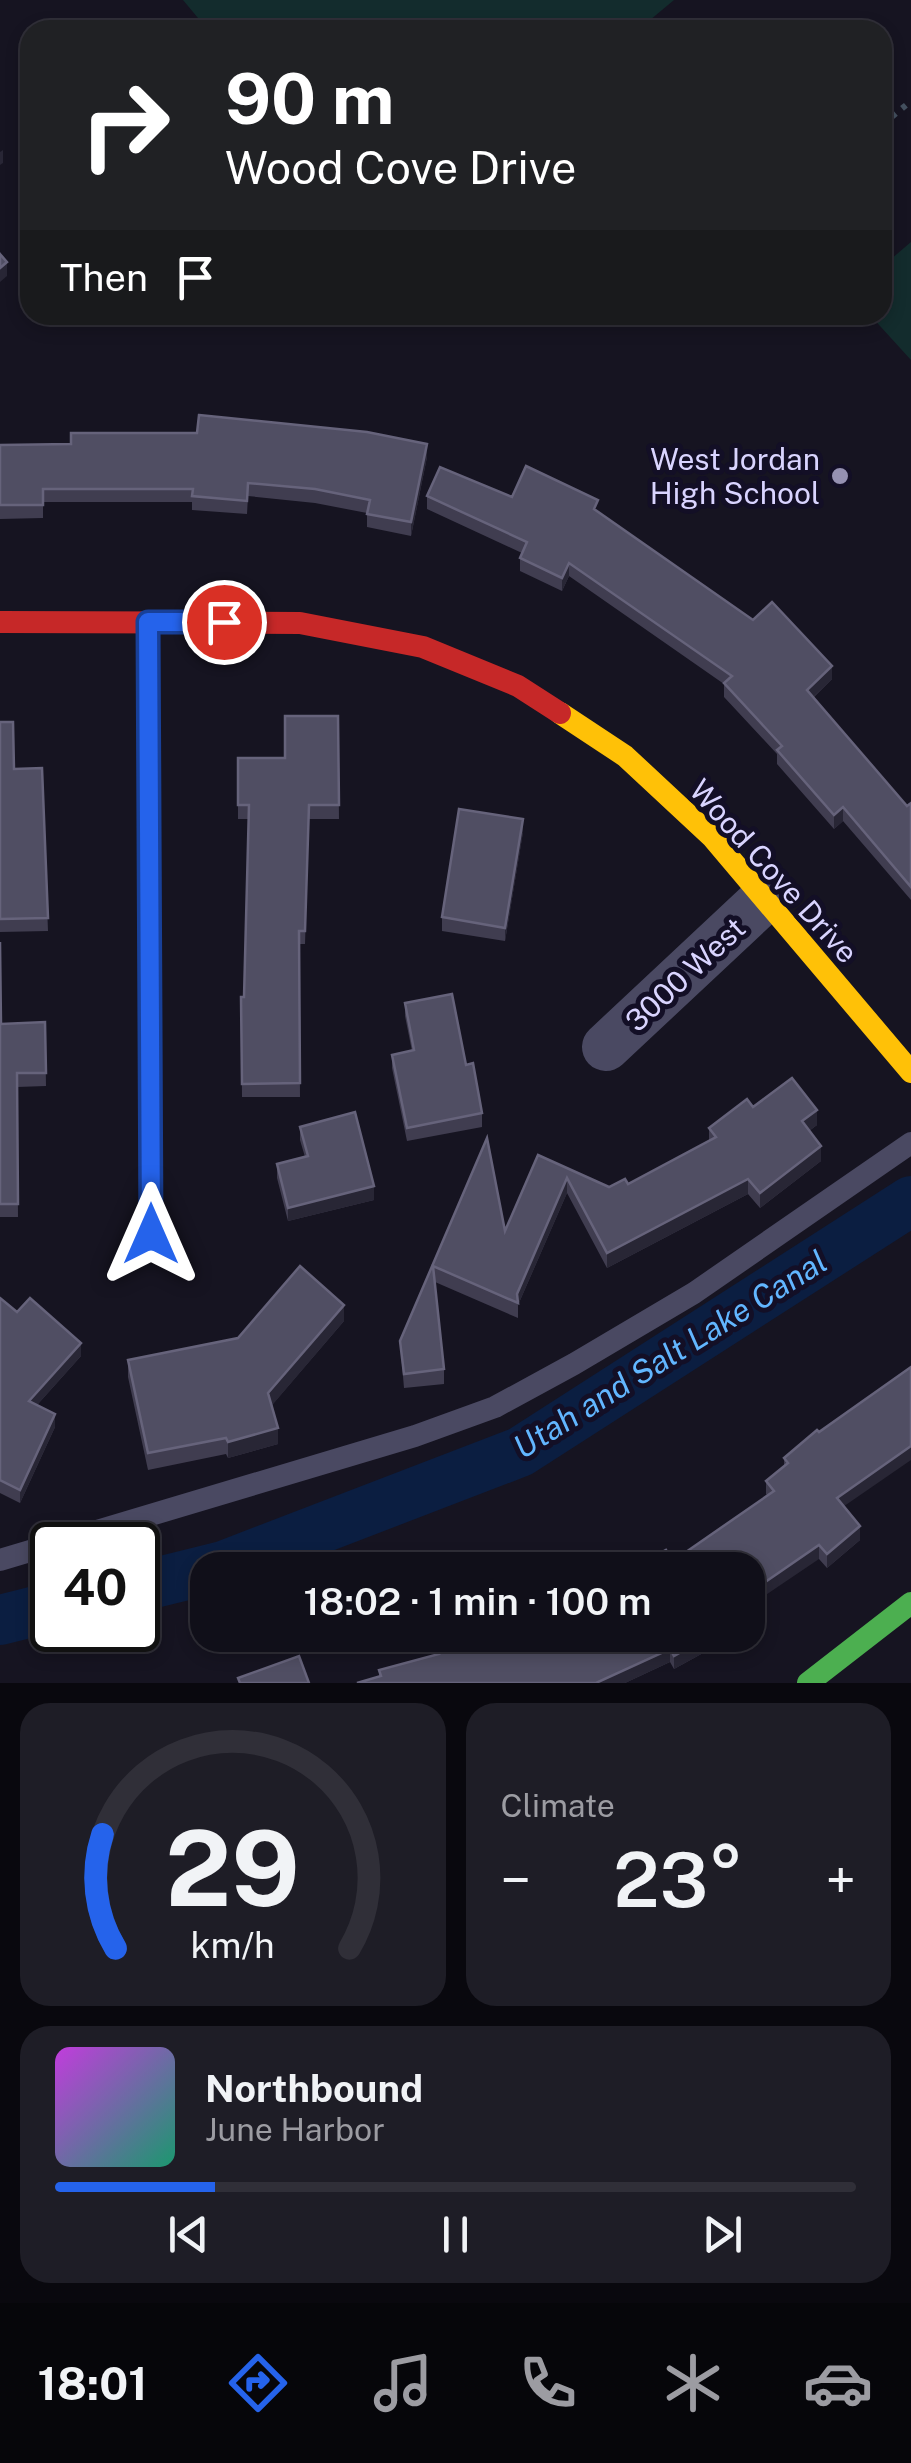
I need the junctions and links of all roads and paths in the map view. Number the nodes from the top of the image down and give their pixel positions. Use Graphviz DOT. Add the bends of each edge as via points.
graph roads {
  1 [pos="911,101"];
  2 [pos="892,117"];
  3 [pos="0,622"];
  4 [pos="148,622"];
  5 [pos="764,900"];
  6 [pos="606,1047"];
  7 [pos="911,1072"];
  8 [pos="911,1143"];
  9 [pos="151,1234"];
  10 [pos="0,1560"];
  11 [pos="911,1603"];
  12 [pos="808,1683"];
  1 -- 2 [label="path"];
  3 -- 4 [label="street, Wood Cove Drive"];
  4 -- 5 [label="street, Wood Cove Drive" via="300,623 423,646 518,686 624,756 712,837"];
  4 -- 9 [label="street"];
  5 -- 6 [label="street, 3000 West"];
  5 -- 7 [label="street, Wood Cove Drive"];
  8 -- 10 [label="lane" via="694,1293 494,1407"];
  11 -- 12 [label="street"];
}
